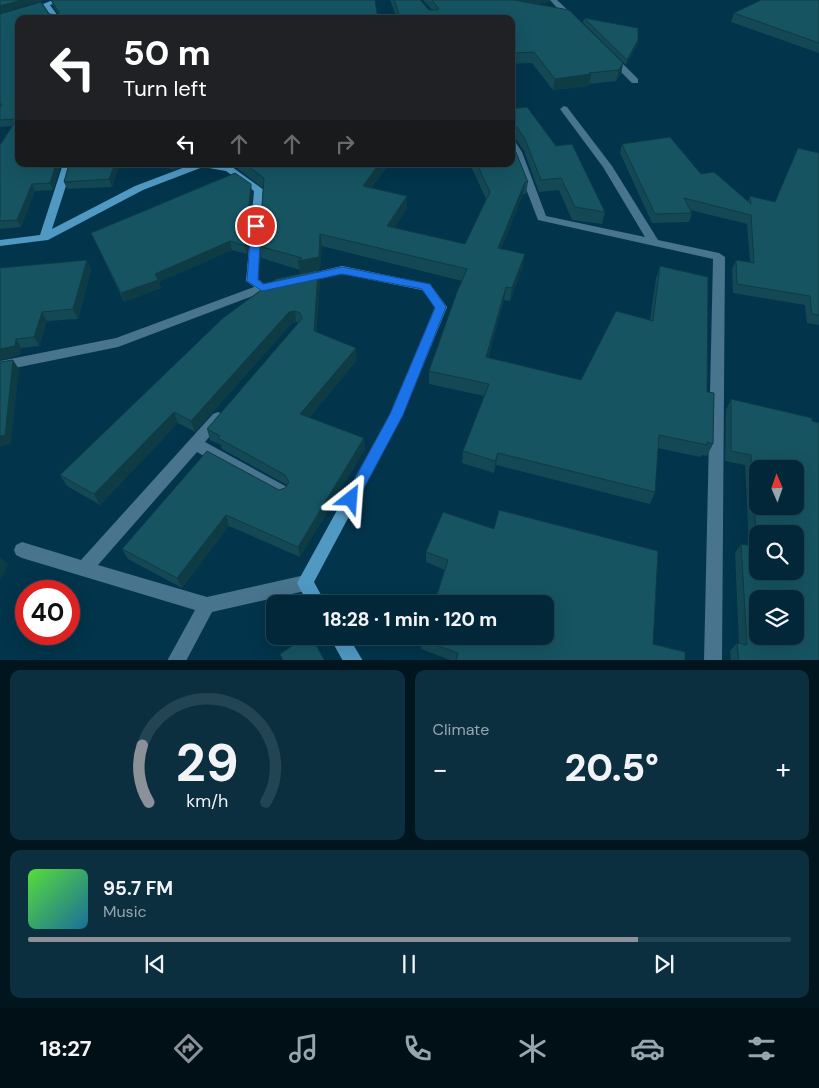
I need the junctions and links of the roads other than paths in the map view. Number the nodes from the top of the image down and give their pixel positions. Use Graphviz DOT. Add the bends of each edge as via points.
graph roads {
  1 [pos="58,0"];
  2 [pos="553,0"];
  3 [pos="46,4"];
  4 [pos="37,6"];
  5 [pos="54,15"];
  6 [pos="580,27"];
  7 [pos="601,47"];
  8 [pos="635,81"];
  9 [pos="564,109"];
  10 [pos="515,148"];
  11 [pos="67,167"];
  12 [pos="194,167"];
  13 [pos="216,167"];
  14 [pos="44,238"];
  15 [pos="0,243"];
  16 [pos="655,244"];
  17 [pos="262,288"];
  18 [pos="0,366"];
  19 [pos="228,408"];
  20 [pos="196,444"];
  21 [pos="282,492"];
  22 [pos="22,550"];
  23 [pos="83,569"];
  24 [pos="305,583"];
  25 [pos="312,595"];
  26 [pos="207,605"];
  27 [pos="344,645"];
  28 [pos="176,660"];
  29 [pos="354,660"];
  30 [pos="713,660"];
  1 -- 3 [label="street"];
  2 -- 6 [label="street"];
  3 -- 4 [label="street"];
  3 -- 5 [label="street"];
  7 -- 8 [label="street"];
  9 -- 16 [label="street" via="607,166"];
  10 -- 16 [label="street" via="542,218"];
  11 -- 14 [label="street"];
  12 -- 14 [label="street" via="139,188"];
  13 -- 17 [label="street" via="229,170 258,190 252,281"];
  14 -- 15 [label="street"];
  16 -- 30 [label="street" via="719,257"];
  17 -- 18 [label="street" via="118,342"];
  17 -- 24 [label="street" via="342,270 426,286 441,307 396,415"];
  19 -- 20 [label="street"];
  20 -- 21 [label="street"];
  20 -- 23 [label="street"];
  22 -- 23 [label="street"];
  23 -- 26 [label="street"];
  24 -- 25 [label="street"];
  24 -- 26 [label="street"];
  26 -- 28 [label="street"];
  27 -- 29 [label="street"];
}
